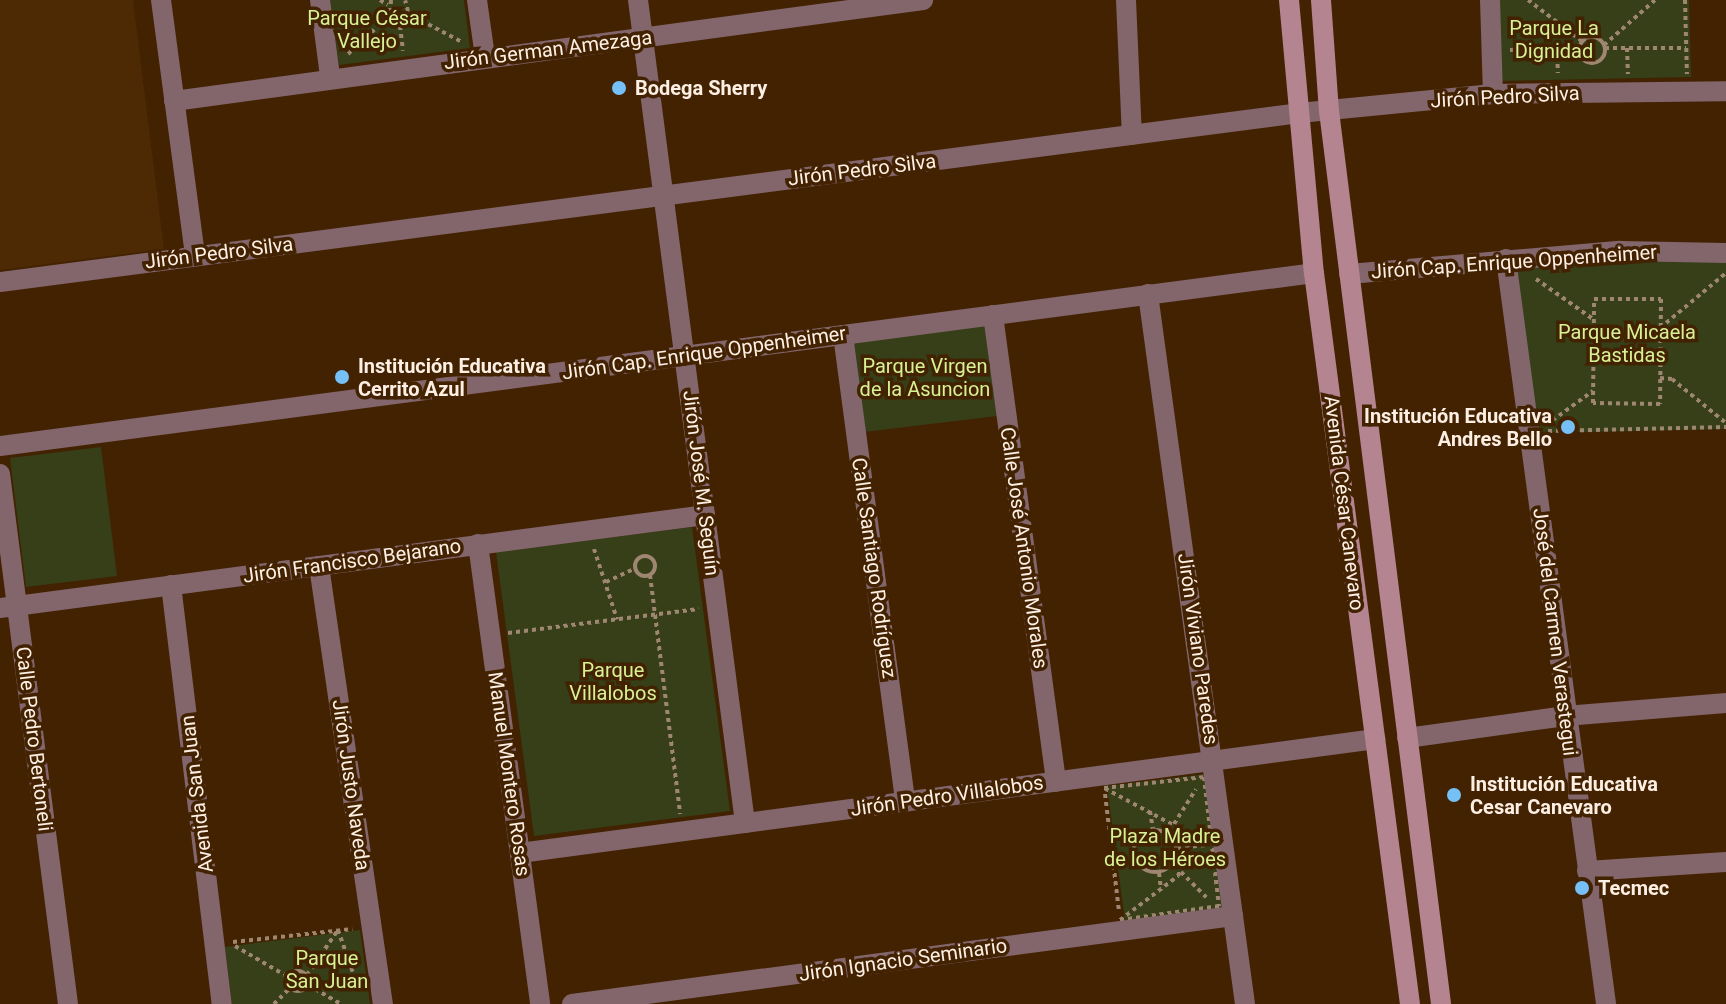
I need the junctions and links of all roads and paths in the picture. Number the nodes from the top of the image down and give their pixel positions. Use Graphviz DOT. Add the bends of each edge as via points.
graph roads {
  1 [pos="161,0"];
  2 [pos="320,0"];
  3 [pos="380,0"];
  4 [pos="406,0"];
  5 [pos="477,0"];
  6 [pos="638,0"];
  7 [pos="923,0"];
  8 [pos="1126,0"];
  9 [pos="1289,0"];
  10 [pos="1321,0"];
  11 [pos="1490,0"];
  12 [pos="1528,0"];
  13 [pos="1655,0"];
  14 [pos="1685,0"];
  15 [pos="390,2"];
  16 [pos="407,13"];
  17 [pos="390,15"];
  18 [pos="399,18"];
  19 [pos="465,30"];
  20 [pos="1503,37"];
  21 [pos="642,39"];
  22 [pos="1581,44"];
  23 [pos="467,45"];
  24 [pos="454,46"];
  25 [pos="1604,47"];
  26 [pos="1557,48"];
  27 [pos="1627,48"];
  28 [pos="1686,48"];
  29 [pos="416,51"];
  30 [pos="403,53"];
  31 [pos="387,55"];
  32 [pos="485,57"];
  33 [pos="356,59"];
  34 [pos="330,76"];
  35 [pos="1628,76"];
  36 [pos="1643,76"];
  37 [pos="1672,76"];
  38 [pos="1614,77"];
  39 [pos="1545,78"];
  40 [pos="1558,78"];
  41 [pos="1572,78"];
  42 [pos="1726,91"];
  43 [pos="1493,94"];
  44 [pos="174,101"];
  45 [pos="1329,111"];
  46 [pos="1299,113"];
  47 [pos="1132,135"];
  48 [pos="662,195"];
  49 [pos="1726,253"];
  50 [pos="195,256"];
  51 [pos="1506,259"];
  52 [pos="1314,273"];
  53 [pos="1726,273"];
  54 [pos="1349,274"];
  55 [pos="0,282"];
  56 [pos="1148,294"];
  57 [pos="993,315"];
  58 [pos="1593,319"];
  59 [pos="1660,328"];
  60 [pos="843,335"];
  61 [pos="684,356"];
  62 [pos="1660,378"];
  63 [pos="1593,391"];
  64 [pos="1726,425"];
  65 [pos="0,446"];
  66 [pos="0,474"];
  67 [pos="705,515"];
  68 [pos="606,542"];
  69 [pos="478,544"];
  70 [pos="319,566"];
  71 [pos="636,568"];
  72 [pos="650,575"];
  73 [pos="606,582"];
  74 [pos="171,585"];
  75 [pos="698,593"];
  76 [pos="8,606"];
  77 [pos="708,608"];
  78 [pos="655,614"];
  79 [pos="509,617"];
  80 [pos="617,619"];
  81 [pos="702,624"];
  82 [pos="511,632"];
  83 [pos="490,635"];
  84 [pos="513,647"];
  85 [pos="1726,703"];
  86 [pos="1565,716"];
  87 [pos="1407,738"];
  88 [pos="1375,739"];
  89 [pos="1214,761"];
  90 [pos="1056,782"];
  91 [pos="1104,782"];
  92 [pos="905,802"];
  93 [pos="1150,811"];
  94 [pos="695,812"];
  95 [pos="665,815"];
  96 [pos="681,823"];
  97 [pos="745,823"];
  98 [pos="1153,830"];
  99 [pos="1218,844"];
  100 [pos="1189,847"];
  101 [pos="1177,848"];
  102 [pos="520,853"];
  103 [pos="1726,862"];
  104 [pos="1587,871"];
  105 [pos="1181,872"];
  106 [pos="1159,873"];
  107 [pos="1161,890"];
  108 [pos="1225,913"];
  109 [pos="1121,925"];
  110 [pos="372,926"];
  111 [pos="338,930"];
  112 [pos="307,975"];
  113 [pos="288,977"];
  114 [pos="308,985"];
  115 [pos="290,988"];
  116 [pos="68,1004"];
  117 [pos="222,1004"];
  118 [pos="274,1004"];
  119 [pos="341,1004"];
  120 [pos="363,1004"];
  121 [pos="383,1004"];
  122 [pos="540,1004"];
  123 [pos="572,1004"];
  124 [pos="1245,1004"];
  125 [pos="1410,1004"];
  126 [pos="1441,1004"];
  127 [pos="1606,1004"];
  1 -- 44 [label="street"];
  2 -- 34 [label="street"];
  3 -- 15 [label="path"];
  4 -- 16 [label="path"];
  5 -- 32 [label="street"];
  6 -- 21 [label="street, Jirón José M. Seguín"];
  7 -- 21 [label="street, Jirón German Amezaga"];
  8 -- 47 [label="street"];
  9 -- 46 [label="main road, Avenida César Canevaro"];
  10 -- 45 [label="main road, Avenida César Canevaro"];
  11 -- 43 [label="street"];
  12 -- 22 [label="path"];
  13 -- 25 [label="path"];
  14 -- 28 [label="path"];
  15 -- 17 [label="path"];
  16 -- 18 [label="path"];
  16 -- 23 [label="path"];
  17 -- 18 [label="path"];
  17 -- 33 [label="path" via="340,61"];
  18 -- 30 [label="path"];
  19 -- 23 [label="path"];
  20 -- 26 [label="path" via="1503,50"];
  21 -- 32 [label="street, Jirón German Amezaga"];
  21 -- 48 [label="street, Jirón José M. Seguín"];
  22 -- 25 [label="path" via="1591,37"];
  22 -- 25 [label="path" via="1582,57 1592,62 1601,58"];
  22 -- 26 [label="path"];
  23 -- 24 [label="path"];
  25 -- 27 [label="path"];
  26 -- 40 [label="path"];
  27 -- 28 [label="path"];
  27 -- 35 [label="path"];
  28 -- 37 [label="path" via="1687,76"];
  29 -- 30 [label="path"];
  30 -- 31 [label="path"];
  32 -- 34 [label="street, Jirón German Amezaga"];
  34 -- 44 [label="street, Jirón German Amezaga"];
  35 -- 36 [label="path"];
  35 -- 38 [label="path"];
  39 -- 40 [label="path"];
  40 -- 41 [label="path"];
  42 -- 43 [label="street, Jirón Pedro Silva"];
  43 -- 45 [label="street, Jirón Pedro Silva"];
  44 -- 50 [label="street"];
  45 -- 46 [label="street, Jirón Pedro Silva"];
  45 -- 54 [label="main road, Avenida César Canevaro"];
  46 -- 47 [label="street, Jirón Pedro Silva"];
  46 -- 52 [label="main road, Avenida César Canevaro"];
  47 -- 48 [label="street, Jirón Pedro Silva"];
  48 -- 50 [label="street, Jirón Pedro Silva"];
  48 -- 61 [label="street, Jirón José M. Seguín"];
  49 -- 51 [label="street, Jirón Cap. Enrique Oppenheimer" via="1620,251"];
  50 -- 55 [label="street, Jirón Pedro Silva"];
  51 -- 54 [label="street, Jirón Cap. Enrique Oppenheimer"];
  51 -- 58 [label="path"];
  51 -- 86 [label="street, José del Carmen Verastegui"];
  52 -- 56 [label="street, Jirón Cap. Enrique Oppenheimer"];
  52 -- 88 [label="main road, Avenida César Canevaro"];
  53 -- 59 [label="path"];
  54 -- 87 [label="main road, Avenida César Canevaro"];
  56 -- 57 [label="street, Jirón Cap. Enrique Oppenheimer"];
  56 -- 89 [label="street, Jirón Viviano Paredes"];
  57 -- 60 [label="street, Jirón Cap. Enrique Oppenheimer"];
  57 -- 90 [label="street, Calle José Antonio Morales"];
  58 -- 59 [label="path" via="1594,299 1661,299"];
  58 -- 63 [label="path"];
  59 -- 62 [label="path"];
  60 -- 61 [label="street, Jirón Cap. Enrique Oppenheimer"];
  60 -- 92 [label="street, Calle Santiago Rodríguez"];
  61 -- 65 [label="street, Jirón Cap. Enrique Oppenheimer"];
  61 -- 67 [label="street, Jirón José M. Seguín"];
  62 -- 63 [label="path" via="1660,404 1593,403"];
  62 -- 64 [label="path" via="1672,379"];
  63 -- 64 [label="path" via="1538,431"];
  66 -- 76 [label="street, Calle Pedro Bertoneli"];
  67 -- 69 [label="street, Jirón Francisco Bejarano"];
  67 -- 77 [label="street, Jirón José M. Seguín"];
  68 -- 73 [label="path" via="592,544"];
  69 -- 70 [label="street, Jirón Francisco Bejarano"];
  69 -- 83 [label="street, Manuel Montero Rosas"];
  70 -- 74 [label="street, Jirón Francisco Bejarano"];
  70 -- 110 [label="street, Jirón Justo Naveda"];
  71 -- 72 [label="path" via="641,575"];
  71 -- 72 [label="path" via="641,558 651,558 655,567"];
  71 -- 73 [label="path"];
  72 -- 78 [label="path"];
  73 -- 80 [label="path"];
  74 -- 76 [label="street, Jirón Francisco Bejarano"];
  74 -- 117 [label="street, Avenida San Juan"];
  75 -- 77 [label="path"];
  76 -- 116 [label="street, Calle Pedro Bertoneli"];
  77 -- 78 [label="path"];
  77 -- 81 [label="path"];
  77 -- 97 [label="street, Jirón José M. Seguín"];
  78 -- 80 [label="path"];
  78 -- 96 [label="path"];
  79 -- 82 [label="path"];
  80 -- 82 [label="path"];
  82 -- 83 [label="path"];
  82 -- 84 [label="path"];
  83 -- 102 [label="street, Manuel Montero Rosas"];
  85 -- 86 [label="street"];
  86 -- 87 [label="street"];
  86 -- 104 [label="street, José del Carmen Verastegui"];
  87 -- 126 [label="main road, Avenida César Canevaro"];
  88 -- 89 [label="street, Jirón Pedro Villalobos"];
  88 -- 125 [label="main road, Avenida César Canevaro"];
  89 -- 91 [label="street, Jirón Pedro Villalobos"];
  89 -- 99 [label="street, Jirón Viviano Paredes"];
  90 -- 91 [label="street, Jirón Pedro Villalobos"];
  90 -- 92 [label="street, Jirón Pedro Villalobos"];
  91 -- 93 [label="path"];
  91 -- 99 [label="path" via="1204,777"];
  91 -- 109 [label="path"];
  92 -- 97 [label="street, Jirón Pedro Villalobos"];
  93 -- 98 [label="path"];
  93 -- 100 [label="path" via="1179,828"];
  94 -- 96 [label="path"];
  95 -- 96 [label="path"];
  96 -- 97 [label="street, Jirón Pedro Villalobos"];
  96 -- 102 [label="street, Jirón Pedro Villalobos"];
  98 -- 101 [label="path" via="1166,833"];
  98 -- 106 [label="path" via="1139,837 1135,857 1143,869"];
  99 -- 100 [label="path"];
  99 -- 108 [label="street, Jirón Viviano Paredes"];
  99 -- 108 [label="path"];
  100 -- 101 [label="path"];
  100 -- 105 [label="path"];
  101 -- 106 [label="path" via="1171,866"];
  102 -- 122 [label="street, Manuel Montero Rosas"];
  103 -- 104 [label="street"];
  104 -- 127 [label="street, José del Carmen Verastegui"];
  105 -- 107 [label="path"];
  105 -- 108 [label="path"];
  106 -- 107 [label="path"];
  107 -- 109 [label="path"];
  108 -- 109 [label="street, Jirón Ignacio Seminario"];
  108 -- 109 [label="path"];
  108 -- 124 [label="street, Jirón Viviano Paredes"];
  109 -- 123 [label="street, Jirón Ignacio Seminario"];
  110 -- 111 [label="path"];
  110 -- 121 [label="street, Jirón Justo Naveda"];
  111 -- 112 [label="path"];
  111 -- 113 [label="path" via="229,943"];
  111 -- 120 [label="path"];
  112 -- 113 [label="path" via="296,971"];
  112 -- 114 [label="path"];
  113 -- 115 [label="path"];
  114 -- 115 [label="path" via="300,992"];
  114 -- 119 [label="path"];
  115 -- 118 [label="path"];
}
